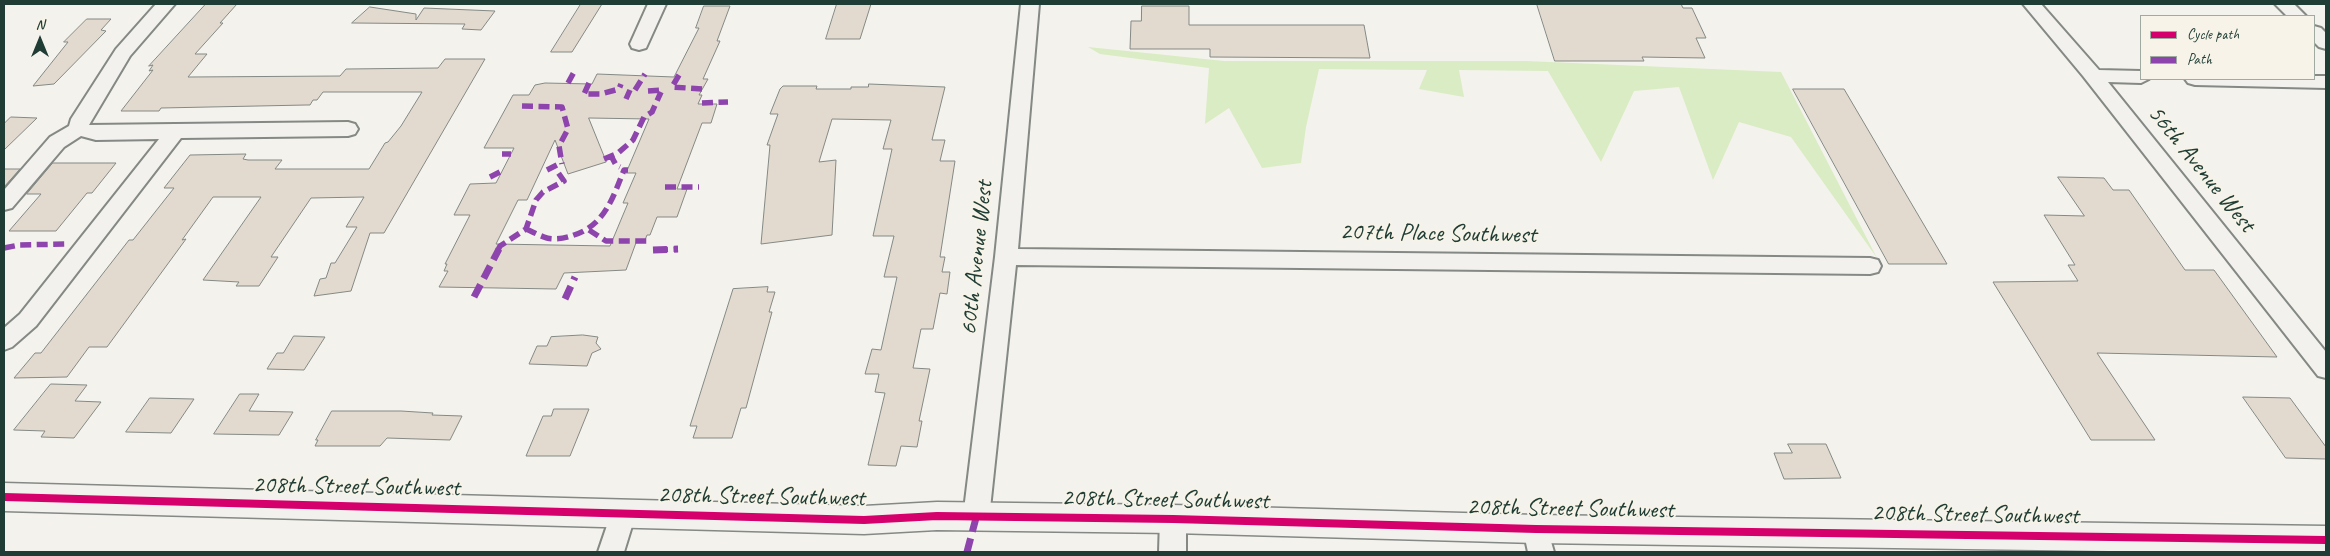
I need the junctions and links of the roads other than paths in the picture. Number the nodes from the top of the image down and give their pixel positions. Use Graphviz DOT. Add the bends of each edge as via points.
graph roads {
  1 [pos="166,4"];
  2 [pos="657,4"];
  3 [pos="1030,4"];
  4 [pos="2032,4"];
  5 [pos="2284,4"];
  6 [pos="2296,15"];
  7 [pos="2315,33"];
  8 [pos="2326,43"];
  9 [pos="639,44"];
  10 [pos="2093,76"];
  11 [pos="2140,78"];
  12 [pos="2239,80"];
  13 [pos="2326,82"];
  14 [pos="78,129"];
  15 [pos="348,129"];
  16 [pos="175,132"];
  17 [pos="4,203"];
  18 [pos="1006,257"];
  19 [pos="1870,266"];
  20 [pos="4,342"];
  21 [pos="2326,369"];
  22 [pos="4,497"];
  23 [pos="623,513"];
  24 [pos="976,518"];
  25 [pos="1173,518"];
  26 [pos="2326,540"];
  27 [pos="1539,541"];
  28 [pos="611,552"];
  29 [pos="1173,552"];
  1 -- 14 [label="street" via="123,53 81,119"];
  2 -- 9 [label="street"];
  3 -- 18 [label="street, 60th Avenue West"];
  4 -- 10 [label="street, 56th Avenue West"];
  5 -- 6 [label="street"];
  7 -- 8 [label="street"];
  10 -- 11 [label="street"];
  10 -- 21 [label="street, 56th Avenue West"];
  12 -- 13 [label="street"];
  14 -- 16 [label="street" via="96,133"];
  14 -- 17 [label="street" via="57,142"];
  15 -- 16 [label="street"];
  16 -- 20 [label="street" via="28,320"];
  18 -- 19 [label="street, 207th Place Southwest"];
  18 -- 24 [label="street, 60th Avenue West"];
  22 -- 23 [label="street, 208th Street Southwest"];
  23 -- 24 [label="street, 208th Street Southwest" via="864,520 938,516"];
  23 -- 28 [label="street"];
  24 -- 25 [label="street, 208th Street Southwest"];
  25 -- 27 [label="street, 208th Street Southwest"];
  25 -- 29 [label="street"];
  26 -- 27 [label="street, 208th Street Southwest"];
}
